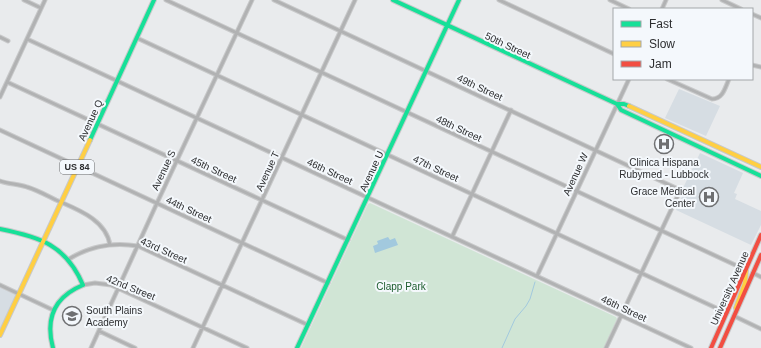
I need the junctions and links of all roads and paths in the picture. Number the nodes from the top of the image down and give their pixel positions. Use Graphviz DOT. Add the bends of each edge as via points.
graph roads {
  1 [pos="24,0"];
  2 [pos="45,0"];
  3 [pos="154,0"];
  4 [pos="166,0"];
  5 [pos="252,0"];
  6 [pos="274,0"];
  7 [pos="355,0"];
  8 [pos="393,0"];
  9 [pos="459,0"];
  10 [pos="499,0"];
  11 [pos="610,0"];
  12 [pos="722,0"];
  13 [pos="41,8"];
  14 [pos="628,8"];
  15 [pos="739,8"];
  16 [pos="448,25"];
  17 [pos="341,31"];
  18 [pos="236,33"];
  19 [pos="0,37"];
  20 [pos="137,38"];
  21 [pos="27,39"];
  22 [pos="8,41"];
  23 [pos="613,54"];
  24 [pos="426,71"];
  25 [pos="322,72"];
  26 [pos="217,75"];
  27 [pos="629,80"];
  28 [pos="669,80"];
  29 [pos="728,80"];
  30 [pos="117,81"];
  31 [pos="7,82"];
  32 [pos="0,97"];
  33 [pos="617,104"];
  34 [pos="511,110"];
  35 [pos="407,112"];
  36 [pos="302,115"];
  37 [pos="197,118"];
  38 [pos="98,123"];
  39 [pos="0,130"];
  40 [pos="596,150"];
  41 [pos="492,152"];
  42 [pos="387,155"];
  43 [pos="282,158"];
  44 [pos="177,160"];
  45 [pos="78,166"];
  46 [pos="761,166"];
  47 [pos="761,176"];
  48 [pos="0,181"];
  49 [pos="576,191"];
  50 [pos="472,194"];
  51 [pos="368,197"];
  52 [pos="262,200"];
  53 [pos="61,202"];
  54 [pos="157,203"];
  55 [pos="0,230"];
  56 [pos="662,231"];
  57 [pos="557,234"];
  58 [pos="761,236"];
  59 [pos="452,237"];
  60 [pos="348,240"];
  61 [pos="43,242"];
  62 [pos="242,243"];
  63 [pos="110,245"];
  64 [pos="138,246"];
  65 [pos="761,255"];
  66 [pos="69,258"];
  67 [pos="746,270"];
  68 [pos="642,273"];
  69 [pos="753,273"];
  70 [pos="537,276"];
  71 [pos="761,277"];
  72 [pos="328,282"];
  73 [pos="0,285"];
  74 [pos="83,285"];
  75 [pos="222,285"];
  76 [pos="118,288"];
  77 [pos="19,294"];
  78 [pos="53,310"];
  79 [pos="727,313"];
  80 [pos="622,316"];
  81 [pos="734,316"];
  82 [pos="308,325"];
  83 [pos="203,328"];
  84 [pos="761,329"];
  85 [pos="98,331"];
  86 [pos="0,335"];
  87 [pos="53,348"];
  88 [pos="90,348"];
  89 [pos="135,348"];
  90 [pos="193,348"];
  91 [pos="247,348"];
  92 [pos="298,348"];
  93 [pos="606,348"];
  94 [pos="691,348"];
  95 [pos="711,348"];
  96 [pos="720,348"];
  1 -- 13 [label="street"];
  2 -- 13 [label="street"];
  3 -- 20 [label="main road, Avenue Q / US 84"];
  4 -- 18 [label="street, 48th Street"];
  5 -- 18 [label="street, Avenue S"];
  6 -- 17 [label="street, 49th Street"];
  7 -- 17 [label="street, Avenue T"];
  8 -- 16 [label="main road, 50th Street"];
  9 -- 16 [label="main road, Avenue U"];
  10 -- 23 [label="street"];
  11 -- 14 [label="street"];
  12 -- 15 [label="street"];
  13 -- 21 [label="street"];
  16 -- 24 [label="main road, Avenue U"];
  16 -- 33 [label="main road, 50th Street"];
  17 -- 24 [label="street, 49th Street"];
  17 -- 25 [label="street, Avenue T"];
  18 -- 25 [label="street, 48th Street"];
  18 -- 26 [label="street, Avenue S"];
  19 -- 22 [label="street"];
  20 -- 26 [label="street, 47th Street"];
  20 -- 30 [label="main road, Avenue Q / US 84"];
  21 -- 30 [label="street, 46th Street"];
  21 -- 31 [label="street"];
  24 -- 34 [label="street, 49th Street"];
  24 -- 35 [label="main road, Avenue U"];
  25 -- 35 [label="street, 48th Street"];
  25 -- 36 [label="street, Avenue T"];
  26 -- 36 [label="street, 47th Street"];
  26 -- 37 [label="street, Avenue S"];
  27 -- 33 [label="street, Avenue W"];
  28 -- 29 [label="street" via="708,98 717,99"];
  30 -- 37 [label="street, 46th Street"];
  30 -- 38 [label="main road, Avenue Q / US 84"];
  31 -- 32 [label="street"];
  31 -- 38 [label="street, 45th Street"];
  33 -- 40 [label="street, Avenue W"];
  33 -- 46 [label="main road, 50th Street" via="624,104"];
  33 -- 47 [label="main road, 50th Street" via="621,110"];
  34 -- 40 [label="street, 49th Street"];
  34 -- 41 [label="street"];
  35 -- 41 [label="street, 48th Street"];
  35 -- 42 [label="main road, Avenue U"];
  36 -- 42 [label="street, 47th Street"];
  36 -- 43 [label="street, Avenue T"];
  37 -- 43 [label="street, 46th Street"];
  37 -- 44 [label="street, Avenue S"];
  38 -- 44 [label="street, 45th Street"];
  38 -- 45 [label="main road, Avenue Q / US 84"];
  39 -- 45 [label="street, 44th Street"];
  40 -- 49 [label="street, Avenue W"];
  40 -- 56 [label="street, 49th Street" via="679,190"];
  41 -- 49 [label="street, 48th Street"];
  41 -- 50 [label="street"];
  42 -- 50 [label="street, 47th Street"];
  42 -- 51 [label="main road, Avenue U"];
  43 -- 51 [label="street, 46th Street"];
  43 -- 52 [label="street, Avenue T"];
  44 -- 52 [label="street, 45th Street"];
  44 -- 54 [label="street, Avenue S"];
  45 -- 53 [label="main road, Avenue Q / US 84"];
  45 -- 54 [label="street, 44th Street"];
  48 -- 53 [label="street" via="28,187"];
  49 -- 56 [label="street, 48th Street"];
  49 -- 57 [label="street, Avenue W"];
  50 -- 57 [label="street, 47th Street"];
  50 -- 59 [label="street"];
  51 -- 59 [label="street, 46th Street"];
  51 -- 60 [label="main road, Avenue U"];
  52 -- 60 [label="street, 45th Street"];
  52 -- 62 [label="street, Avenue T"];
  53 -- 61 [label="main road, Avenue Q / US 84"];
  53 -- 63 [label="street" via="83,212 98,224 107,234"];
  54 -- 62 [label="street, 44th Street"];
  54 -- 64 [label="street, Avenue S"];
  55 -- 61 [label="main road" via="23,234"];
  56 -- 67 [label="street, 48th Street"];
  56 -- 68 [label="street"];
  57 -- 68 [label="street, 47th Street"];
  57 -- 70 [label="street, Avenue W"];
  58 -- 67 [label="main road, University Avenue"];
  59 -- 70 [label="street, 46th Street"];
  60 -- 72 [label="main road, Avenue U"];
  61 -- 66 [label="main road"];
  61 -- 77 [label="main road, Avenue Q / US 84"];
  62 -- 72 [label="street, 44th Street"];
  62 -- 75 [label="street, Avenue T"];
  63 -- 64 [label="street, 43rd Street"];
  63 -- 66 [label="street, 43rd Street"];
  64 -- 75 [label="street, 43rd Street"];
  64 -- 76 [label="street, Avenue S"];
  65 -- 69 [label="main road, University Avenue"];
  66 -- 74 [label="main road"];
  67 -- 79 [label="main road, University Avenue"];
  67 -- 81 [label="main road" via="748,275"];
  68 -- 79 [label="street, 47th Street"];
  68 -- 80 [label="street"];
  69 -- 71 [label="street"];
  69 -- 81 [label="main road, University Avenue"];
  70 -- 80 [label="street, 46th Street"];
  72 -- 82 [label="main road, Avenue U"];
  73 -- 77 [label="street"];
  74 -- 76 [label="street, 42nd Street" via="94,283"];
  74 -- 78 [label="main road" via="63,296"];
  75 -- 82 [label="street, 43rd Street"];
  75 -- 83 [label="street, Avenue T"];
  76 -- 83 [label="street, 42nd Street"];
  76 -- 85 [label="street, Avenue S"];
  77 -- 78 [label="street"];
  77 -- 86 [label="main road, Avenue Q / US 84"];
  78 -- 87 [label="main road" via="49,334"];
  79 -- 95 [label="main road, University Avenue"];
  80 -- 93 [label="street"];
  80 -- 94 [label="street, 46th Street"];
  81 -- 84 [label="street"];
  81 -- 96 [label="main road, University Avenue"];
  82 -- 92 [label="main road, Avenue U"];
  83 -- 90 [label="street, Avenue T"];
  83 -- 91 [label="street, 42nd Street"];
  85 -- 88 [label="street, Avenue S"];
  85 -- 89 [label="street"];
}
